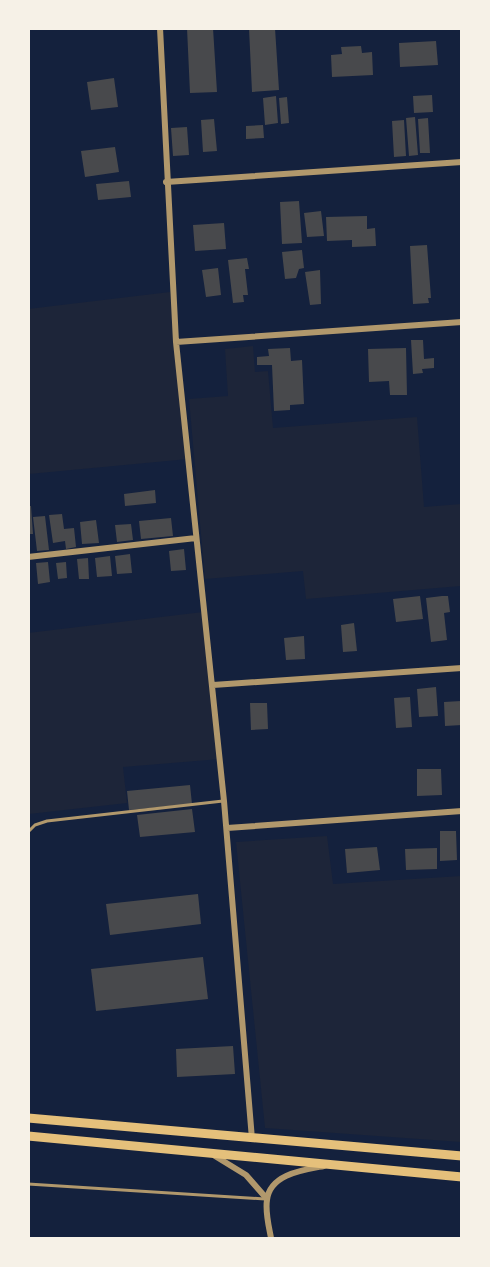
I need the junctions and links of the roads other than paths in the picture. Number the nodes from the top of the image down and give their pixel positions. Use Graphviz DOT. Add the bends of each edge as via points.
graph roads {
  1 [pos="160,28"];
  2 [pos="305,28"];
  3 [pos="333,28"];
  4 [pos="462,162"];
  5 [pos="166,182"];
  6 [pos="462,322"];
  7 [pos="176,342"];
  8 [pos="196,538"];
  9 [pos="28,557"];
  10 [pos="462,668"];
  11 [pos="213,685"];
  12 [pos="224,801"];
  13 [pos="462,811"];
  14 [pos="227,828"];
  15 [pos="28,832"];
  16 [pos="28,1118"];
  17 [pos="28,1136"];
  18 [pos="252,1139"];
  19 [pos="210,1153"];
  20 [pos="462,1156"];
  21 [pos="334,1164"];
  22 [pos="462,1177"];
  23 [pos="28,1184"];
  24 [pos="267,1199"];
  25 [pos="271,1239"];
  1 -- 5 [label="street"];
  2 -- 3 [label="lane"];
  4 -- 5 [label="street"];
  5 -- 7 [label="street"];
  6 -- 7 [label="street"];
  7 -- 8 [label="street"];
  8 -- 9 [label="street"];
  8 -- 11 [label="street"];
  10 -- 11 [label="street"];
  11 -- 12 [label="street"];
  12 -- 14 [label="street"];
  12 -- 15 [label="lane" via="47,821"];
  13 -- 14 [label="street"];
  14 -- 18 [label="street"];
  16 -- 18 [label="main road"];
  17 -- 19 [label="main road"];
  18 -- 20 [label="main road"];
  19 -- 21 [label="main road"];
  19 -- 24 [label="street" via="246,1175"];
  21 -- 22 [label="main road"];
  21 -- 24 [label="street" via="277,1180"];
  23 -- 24 [label="lane"];
  24 -- 25 [label="street"];
}
